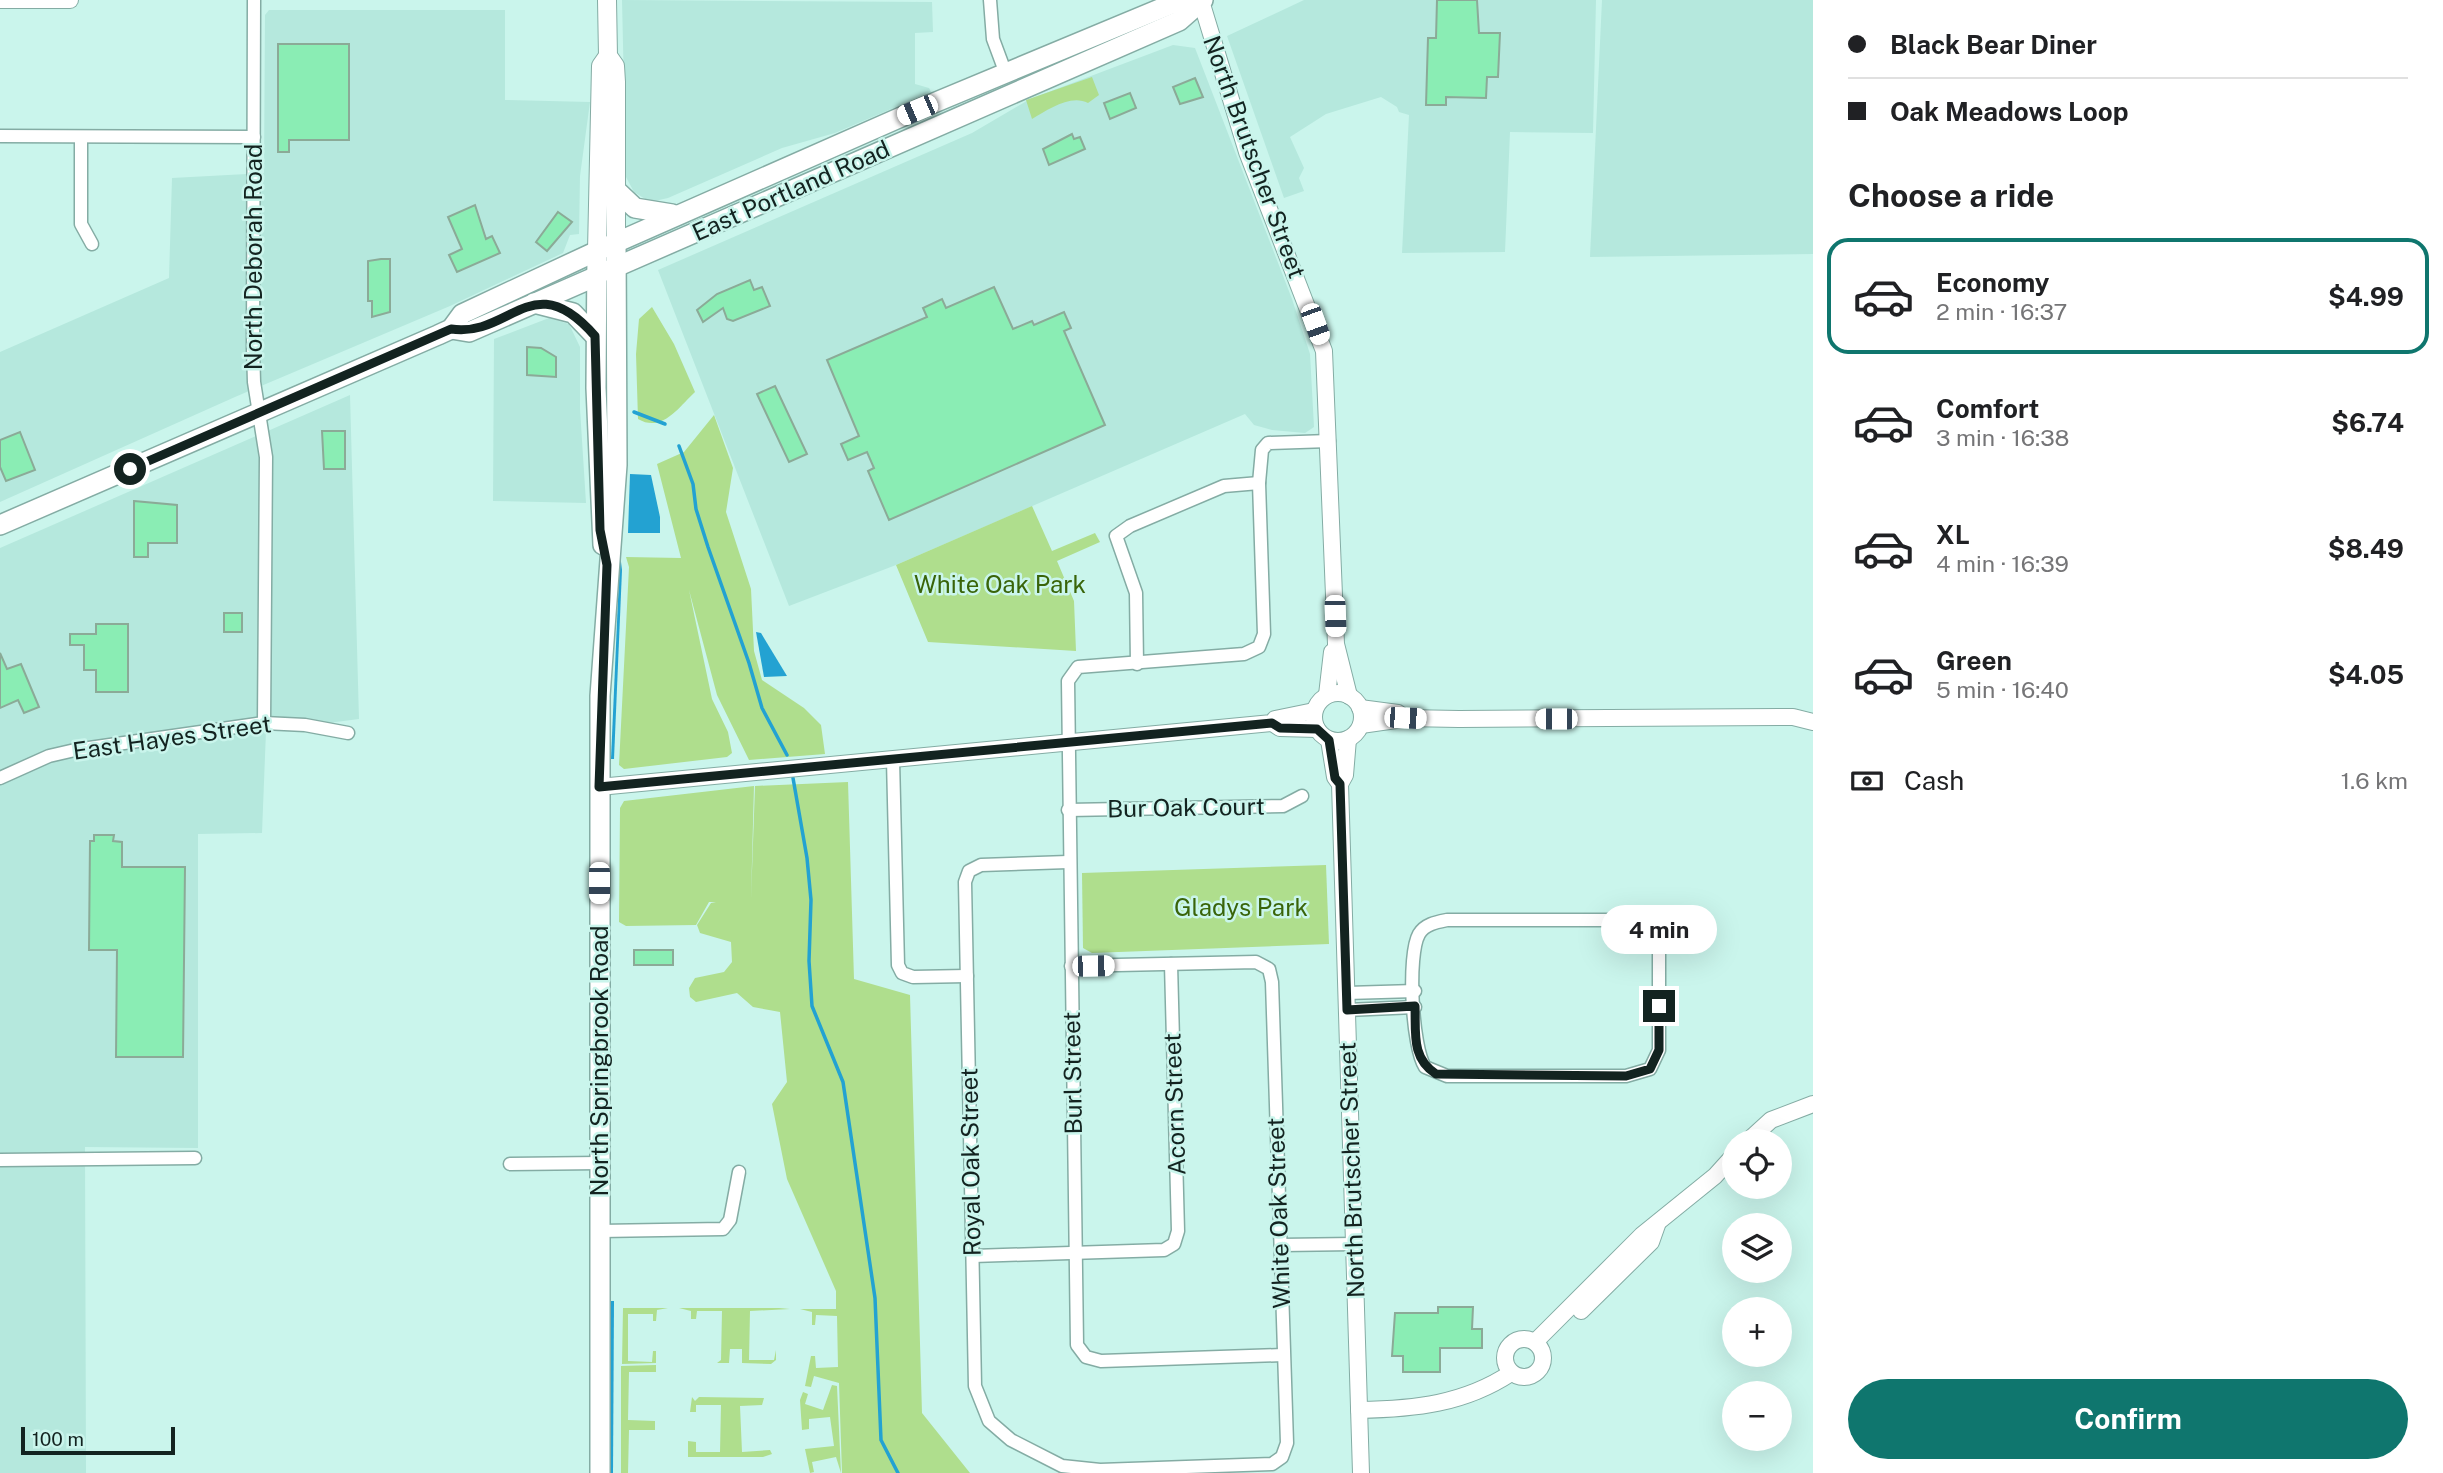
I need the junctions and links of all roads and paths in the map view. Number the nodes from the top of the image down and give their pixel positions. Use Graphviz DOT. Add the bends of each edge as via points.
graph roads {
  1 [pos="0,0"];
  2 [pos="70,0"];
  3 [pos="254,0"];
  4 [pos="607,0"];
  5 [pos="990,0"];
  6 [pos="1203,1"];
  7 [pos="608,56"];
  8 [pos="1006,74"];
  9 [pos="0,136"];
  10 [pos="81,136"];
  11 [pos="254,136"];
  12 [pos="617,191"];
  13 [pos="677,214"];
  14 [pos="616,241"];
  15 [pos="92,244"];
  16 [pos="597,251"];
  17 [pos="616,267"];
  18 [pos="597,275"];
  19 [pos="534,303"];
  20 [pos="451,329"];
  21 [pos="595,336"];
  22 [pos="260,413"];
  23 [pos="1329,441"];
  24 [pos="1259,483"];
  25 [pos="600,491"];
  26 [pos="0,526"];
  27 [pos="613,530"];
  28 [pos="607,565"];
  29 [pos="1336,644"];
  30 [pos="1137,664"];
  31 [pos="1327,695"];
  32 [pos="1355,702"];
  33 [pos="1314,711"];
  34 [pos="1813,712"];
  35 [pos="1405,718"];
  36 [pos="1793,718"];
  37 [pos="1813,722"];
  38 [pos="264,723"];
  39 [pos="1272,723"];
  40 [pos="1361,725"];
  41 [pos="348,733"];
  42 [pos="1323,734"];
  43 [pos="1348,739"];
  44 [pos="1067,743"];
  45 [pos="893,760"];
  46 [pos="0,778"];
  47 [pos="1340,784"];
  48 [pos="599,787"];
  49 [pos="1302,796"];
  50 [pos="1068,810"];
  51 [pos="1068,862"];
  52 [pos="1171,964"];
  53 [pos="1071,966"];
  54 [pos="967,975"];
  55 [pos="1415,991"];
  56 [pos="1347,993"];
  57 [pos="1415,1006"];
  58 [pos="1347,1010"];
  59 [pos="1813,1104"];
  60 [pos="1761,1129"];
  61 [pos="195,1158"];
  62 [pos="0,1160"];
  63 [pos="600,1163"];
  64 [pos="510,1164"];
  65 [pos="1722,1166"];
  66 [pos="739,1171"];
  67 [pos="600,1231"];
  68 [pos="1354,1244"];
  69 [pos="1281,1245"];
  70 [pos="1076,1253"];
  71 [pos="973,1256"];
  72 [pos="1538,1346"];
  73 [pos="1283,1356"];
  74 [pos="1509,1370"];
  75 [pos="1359,1405"];
  76 [pos="1282,1457"];
  77 [pos="600,1473"];
  78 [pos="1361,1473"];
  1 -- 2 [label="street"];
  3 -- 11 [label="street, North Deborah Road"];
  4 -- 7 [label="main road, North Springbrook Road"];
  5 -- 8 [label="street" via="993,39"];
  6 -- 8 [label="main road, East Portland Road" via="1174,3"];
  6 -- 17 [label="main road, East Portland Road" via="1179,21"];
  6 -- 23 [label="street, North Brutscher Street" via="1247,152 1320,338"];
  7 -- 12 [label="main road, North Springbrook Road" via="615,66"];
  7 -- 16 [label="main road, North Springbrook Road" via="601,66"];
  8 -- 13 [label="main road, East Portland Road"];
  9 -- 10 [label="street"];
  10 -- 11 [label="street"];
  10 -- 15 [label="street" via="81,224"];
  11 -- 22 [label="street, North Deborah Road" via="253,348"];
  12 -- 13 [label="main road" via="640,210"];
  12 -- 14 [label="main road, North Springbrook Road"];
  13 -- 14 [label="main road, East Portland Road"];
  14 -- 16 [label="main road, East Portland Road"];
  14 -- 17 [label="main road, North Springbrook Road"];
  16 -- 18 [label="main road, North Springbrook Road"];
  16 -- 20 [label="main road, East Portland Road" via="462,314"];
  17 -- 18 [label="main road, East Portland Road"];
  17 -- 27 [label="main road, North Springbrook Road"];
  18 -- 19 [label="main road, East Portland Road"];
  18 -- 21 [label="main road, North Springbrook Road"];
  19 -- 20 [label="main road, East Portland Road" via="468,332"];
  19 -- 21 [label="main road" via="573,313"];
  20 -- 22 [label="main road, East Portland Road"];
  21 -- 25 [label="main road, North Springbrook Road"];
  22 -- 26 [label="main road, East Portland Road"];
  22 -- 38 [label="street, North Deborah Road" via="266,457"];
  23 -- 24 [label="street" via="1268,443 1262,450"];
  23 -- 29 [label="street, North Brutscher Street"];
  24 -- 30 [label="street" via="1224,486 1116,536 1136,593"];
  24 -- 30 [label="street" via="1264,634 1259,647 1252,652"];
  25 -- 27 [label="main road" via="607,491 607,521"];
  25 -- 28 [label="main road, North Springbrook Road" via="600,530"];
  27 -- 28 [label="main road, North Springbrook Road"];
  28 -- 48 [label="main road, North Springbrook Road"];
  29 -- 31 [label="street, North Brutscher Street"];
  29 -- 32 [label="street, North Brutscher Street"];
  30 -- 44 [label="street, Burl Street" via="1084,666 1072,671"];
  31 -- 32 [label="street" via="1342,693"];
  31 -- 33 [label="street"];
  32 -- 35 [label="street"];
  32 -- 40 [label="street"];
  33 -- 39 [label="street"];
  33 -- 42 [label="street"];
  34 -- 36 [label="street"];
  35 -- 36 [label="street"];
  35 -- 40 [label="street"];
  36 -- 37 [label="street"];
  38 -- 41 [label="street, East Hayes Street"];
  38 -- 46 [label="street, East Hayes Street" via="75,750"];
  39 -- 42 [label="street"];
  39 -- 44 [label="street"];
  40 -- 43 [label="street"];
  42 -- 43 [label="street"];
  42 -- 47 [label="street, North Brutscher Street"];
  43 -- 47 [label="street, North Brutscher Street"];
  44 -- 45 [label="street"];
  44 -- 50 [label="street, Burl Street"];
  45 -- 48 [label="street"];
  45 -- 54 [label="street" via="898,965 902,973 914,977"];
  47 -- 56 [label="street, North Brutscher Street"];
  48 -- 63 [label="main road, North Springbrook Road"];
  49 -- 50 [label="street, Bur Oak Court" via="1283,806"];
  50 -- 51 [label="street, Burl Street"];
  51 -- 53 [label="street, Burl Street"];
  51 -- 54 [label="street, Royal Oak Street" via="981,865 969,871 965,882"];
  52 -- 53 [label="street"];
  52 -- 69 [label="street, White Oak Street" via="1256,962 1269,969"];
  52 -- 70 [label="street, Acorn Street" via="1178,1231 1174,1244 1164,1250"];
  53 -- 70 [label="street, Burl Street"];
  54 -- 71 [label="street, Royal Oak Street"];
  55 -- 56 [label="street"];
  55 -- 57 [label="street"];
  55 -- 57 [label="street" via="1413,948 1421,932 1432,924 1447,920 1634,922 1645,926 1659,950 1659,1050 1650,1069 1641,1074 1436,1074 1419,1057"];
  56 -- 58 [label="street, North Brutscher Street"];
  57 -- 58 [label="street"];
  58 -- 68 [label="street, North Brutscher Street"];
  59 -- 60 [label="street" via="1771,1120"];
  61 -- 62 [label="street"];
  63 -- 64 [label="street"];
  63 -- 67 [label="main road, North Springbrook Road"];
  65 -- 72 [label="street" via="1642,1235"];
  66 -- 67 [label="street" via="730,1220 723,1229"];
  67 -- 77 [label="main road, North Springbrook Road"];
  68 -- 69 [label="street"];
  68 -- 75 [label="street, North Brutscher Street"];
  69 -- 73 [label="street, White Oak Street"];
  70 -- 71 [label="street"];
  70 -- 73 [label="street, Burl Street" via="1077,1345 1086,1357 1101,1361"];
  71 -- 76 [label="street, Royal Oak Street" via="975,1387 989,1421 1011,1440 1050,1462 1077,1469 1272,1464"];
  72 -- 74 [label="street" via="1519,1339 1509,1345 1504,1357"];
  72 -- 74 [label="street" via="1542,1364 1534,1375 1520,1377"];
  73 -- 76 [label="street, White Oak Street" via="1287,1443"];
  74 -- 75 [label="street" via="1459,1399 1438,1405"];
  75 -- 78 [label="street, North Brutscher Street"];
}
